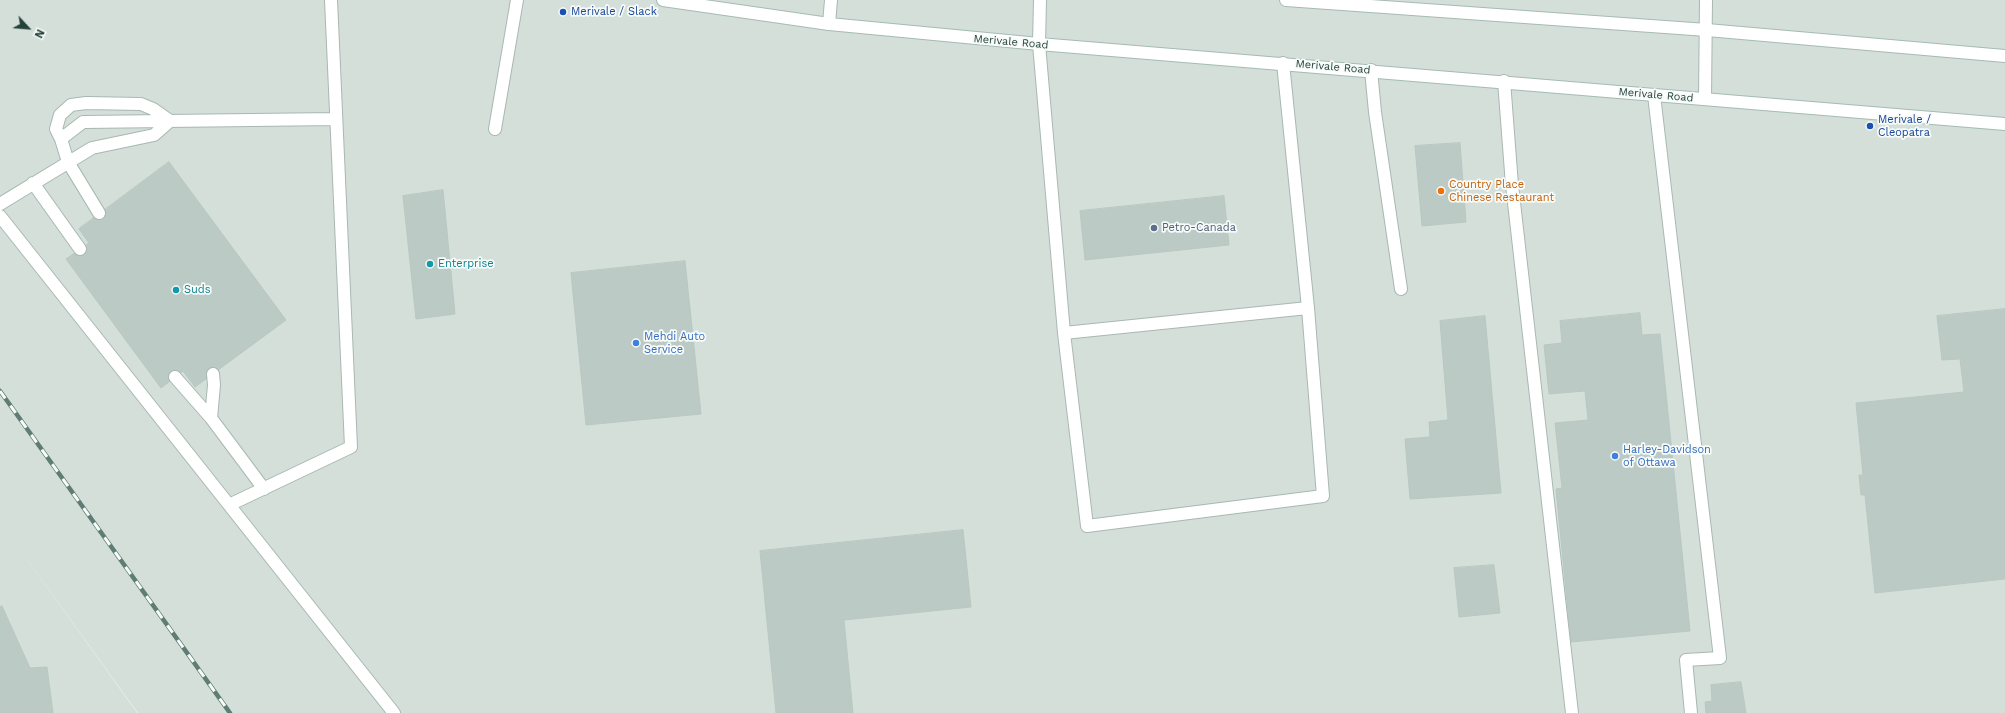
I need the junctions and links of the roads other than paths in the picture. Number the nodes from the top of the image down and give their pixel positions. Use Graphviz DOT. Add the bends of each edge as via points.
graph roads {
  1 [pos="331,0"];
  2 [pos="517,0"];
  3 [pos="663,0"];
  4 [pos="831,0"];
  5 [pos="1040,0"];
  6 [pos="1286,0"];
  7 [pos="1706,0"];
  8 [pos="830,24"];
  9 [pos="1707,30"];
  10 [pos="1039,44"];
  11 [pos="2005,56"];
  12 [pos="1283,63"];
  13 [pos="1371,70"];
  14 [pos="1504,81"];
  15 [pos="1654,95"];
  16 [pos="1705,99"];
  17 [pos="336,119"];
  18 [pos="170,121"];
  19 [pos="2005,124"];
  20 [pos="495,129"];
  21 [pos="61,138"];
  22 [pos="68,162"];
  23 [pos="33,183"];
  24 [pos="0,204"];
  25 [pos="99,214"];
  26 [pos="0,216"];
  27 [pos="80,249"];
  28 [pos="1401,289"];
  29 [pos="1308,308"];
  30 [pos="1064,333"];
  31 [pos="213,374"];
  32 [pos="175,377"];
  33 [pos="211,418"];
  34 [pos="264,489"];
  35 [pos="229,505"];
  36 [pos="394,713"];
  37 [pos="1572,713"];
  38 [pos="1691,713"];
  1 -- 17 [label="main road"];
  2 -- 20 [label="main road"];
  3 -- 8 [label="main road, Merivale Road"];
  4 -- 8 [label="main road"];
  5 -- 10 [label="main road"];
  6 -- 9 [label="main road"];
  7 -- 9 [label="main road"];
  8 -- 10 [label="main road, Merivale Road"];
  9 -- 11 [label="main road"];
  9 -- 16 [label="main road"];
  10 -- 12 [label="main road, Merivale Road"];
  10 -- 30 [label="main road"];
  12 -- 13 [label="main road, Merivale Road"];
  12 -- 29 [label="main road"];
  13 -- 14 [label="main road, Merivale Road"];
  13 -- 28 [label="main road"];
  14 -- 15 [label="main road, Merivale Road"];
  14 -- 37 [label="main road" via="1512,185"];
  15 -- 16 [label="main road, Merivale Road"];
  15 -- 38 [label="main road" via="1720,658 1686,660"];
  16 -- 19 [label="main road, Merivale Road"];
  17 -- 18 [label="main road"];
  17 -- 34 [label="main road" via="351,447"];
  18 -- 21 [label="main road" via="83,122"];
  18 -- 21 [label="main road" via="153,108 141,104 70,105 60,115 56,129"];
  18 -- 22 [label="main road" via="154,135 92,148"];
  21 -- 22 [label="main road"];
  22 -- 23 [label="main road"];
  22 -- 25 [label="main road"];
  23 -- 24 [label="main road"];
  23 -- 27 [label="main road"];
  26 -- 35 [label="main road"];
  29 -- 30 [label="main road"];
  29 -- 30 [label="main road" via="1323,496 1087,526"];
  31 -- 33 [label="main road"];
  32 -- 33 [label="main road"];
  33 -- 34 [label="main road"];
  34 -- 35 [label="main road"];
  35 -- 36 [label="main road"];
}
